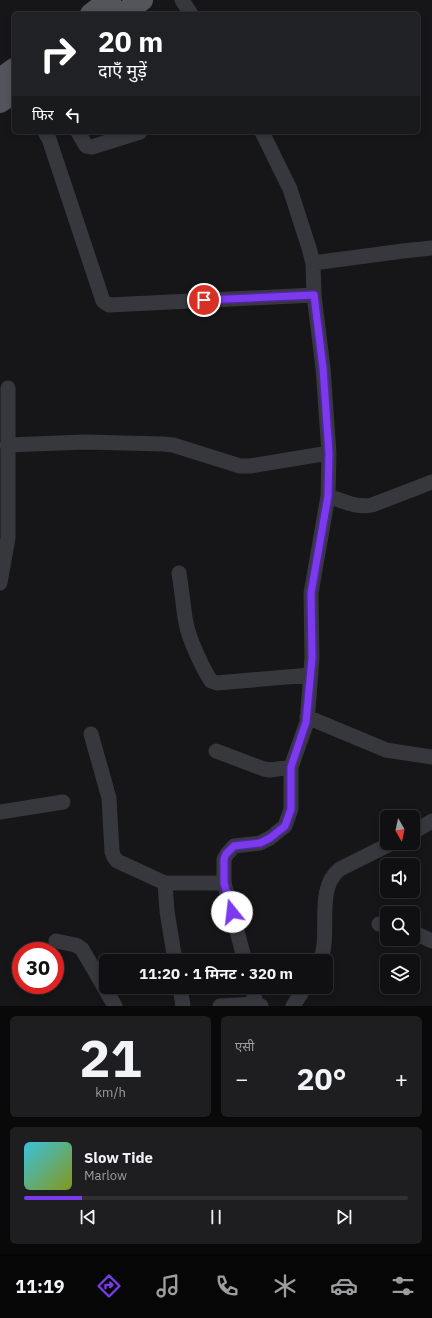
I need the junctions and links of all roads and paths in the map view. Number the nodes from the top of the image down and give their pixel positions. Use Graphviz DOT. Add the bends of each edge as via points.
graph roads {
  1 [pos="110,0"];
  2 [pos="142,0"];
  3 [pos="182,0"];
  4 [pos="94,12"];
  5 [pos="125,12"];
  6 [pos="190,12"];
  7 [pos="12,70"];
  8 [pos="0,79"];
  9 [pos="12,93"];
  10 [pos="0,102"];
  11 [pos="46,134"];
  12 [pos="79,134"];
  13 [pos="134,134"];
  14 [pos="263,134"];
  15 [pos="432,248"];
  16 [pos="313,263"];
  17 [pos="314,295"];
  18 [pos="8,388"];
  19 [pos="329,453"];
  20 [pos="5,455"];
  21 [pos="432,482"];
  22 [pos="328,496"];
  23 [pos="179,573"];
  24 [pos="0,583"];
  25 [pos="310,675"];
  26 [pos="307,717"];
  27 [pos="91,734"];
  28 [pos="216,751"];
  29 [pos="432,758"];
  30 [pos="291,767"];
  31 [pos="63,802"];
  32 [pos="0,812"];
  33 [pos="432,821"];
  34 [pos="420,828"];
  35 [pos="380,849"];
  36 [pos="165,883"];
  37 [pos="224,883"];
  38 [pos="420,935"];
  39 [pos="56,941"];
  40 [pos="432,941"];
  41 [pos="174,954"];
  42 [pos="243,954"];
  43 [pos="323,954"];
  44 [pos="181,994"];
  45 [pos="255,994"];
  46 [pos="301,994"];
  47 [pos="259,1005"];
  48 [pos="115,1006"];
  49 [pos="183,1006"];
  50 [pos="220,1006"];
  51 [pos="293,1006"];
  1 -- 4 [label="main road"];
  2 -- 5 [label="main road"];
  3 -- 6 [label="street"];
  7 -- 8 [label="main road"];
  9 -- 10 [label="main road"];
  11 -- 17 [label="street" via="103,301 109,305"];
  12 -- 13 [label="street" via="86,146 92,147"];
  14 -- 16 [label="street" via="290,189"];
  15 -- 16 [label="street"];
  16 -- 17 [label="street"];
  17 -- 19 [label="street" via="323,368"];
  18 -- 20 [label="street"];
  19 -- 20 [label="street" via="250,466 240,466 163,444 85,442"];
  19 -- 22 [label="street"];
  20 -- 24 [label="street" via="8,538"];
  21 -- 22 [label="street" via="363,507"];
  22 -- 25 [label="street" via="311,593"];
  23 -- 25 [label="street" via="186,625 211,681 217,683"];
  25 -- 26 [label="street"];
  26 -- 29 [label="street" via="381,748"];
  26 -- 30 [label="street"];
  27 -- 36 [label="street" via="109,798 114,857 122,864"];
  28 -- 30 [label="street" via="264,769"];
  30 -- 37 [label="street" via="291,809 285,826 260,843 234,846 230,849 224,859"];
  31 -- 32 [label="street"];
  33 -- 34 [label="street"];
  35 -- 43 [label="street" via="334,874 326,895"];
  36 -- 37 [label="street"];
  36 -- 41 [label="street"];
  37 -- 42 [label="street"];
  38 -- 40 [label="street"];
  39 -- 48 [label="street" via="76,945 82,949"];
  44 -- 49 [label="street"];
  45 -- 47 [label="street"];
  46 -- 51 [label="street"];
  47 -- 50 [label="street"];
}
